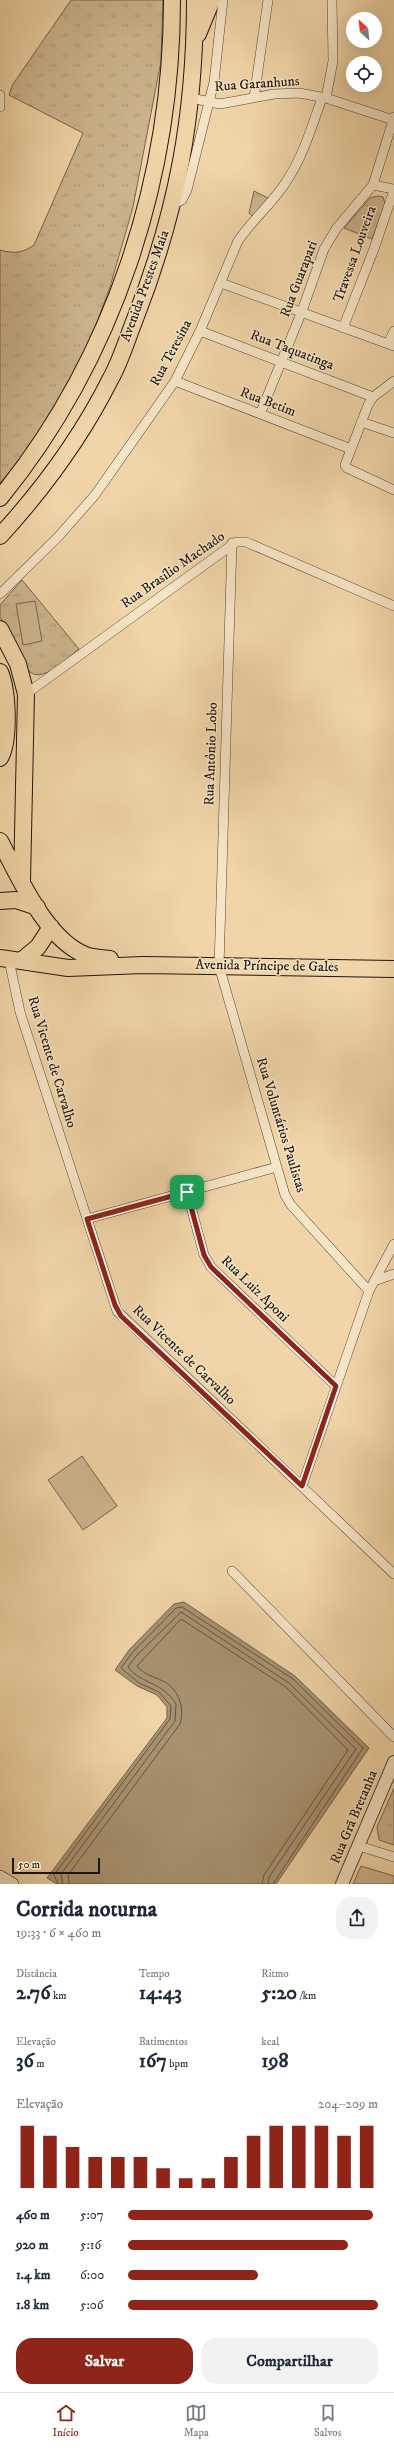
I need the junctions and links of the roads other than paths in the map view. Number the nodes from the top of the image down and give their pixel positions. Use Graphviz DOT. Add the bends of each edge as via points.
graph roads {
  1 [pos="172,0"];
  2 [pos="195,0"];
  3 [pos="212,0"];
  4 [pos="223,0"];
  5 [pos="268,0"];
  6 [pos="332,0"];
  7 [pos="195,40"];
  8 [pos="0,95"];
  9 [pos="191,98"];
  10 [pos="254,98"];
  11 [pos="324,98"];
  12 [pos="208,102"];
  13 [pos="0,107"];
  14 [pos="394,119"];
  15 [pos="373,185"];
  16 [pos="394,190"];
  17 [pos="174,204"];
  18 [pos="220,283"];
  19 [pos="302,311"];
  20 [pos="343,328"];
  21 [pos="200,331"];
  22 [pos="394,331"];
  23 [pos="391,345"];
  24 [pos="282,361"];
  25 [pos="175,381"];
  26 [pos="394,381"];
  27 [pos="373,396"];
  28 [pos="260,414"];
  29 [pos="361,422"];
  30 [pos="394,433"];
  31 [pos="351,449"];
  32 [pos="394,490"];
  33 [pos="0,498"];
  34 [pos="0,536"];
  35 [pos="232,544"];
  36 [pos="0,594"];
  37 [pos="394,606"];
  38 [pos="0,629"];
  39 [pos="0,672"];
  40 [pos="26,694"];
  41 [pos="0,758"];
  42 [pos="0,841"];
  43 [pos="22,881"];
  44 [pos="0,901"];
  45 [pos="37,907"];
  46 [pos="51,928"];
  47 [pos="6,959"];
  48 [pos="143,965"];
  49 [pos="219,966"];
  50 [pos="393,968"];
  51 [pos="277,1167"];
  52 [pos="187,1192"];
  53 [pos="87,1219"];
  54 [pos="394,1244"];
  55 [pos="394,1274"];
  56 [pos="374,1281"];
  57 [pos="369,1290"];
  58 [pos="336,1386"];
  59 [pos="302,1486"];
  60 [pos="232,1571"];
  61 [pos="394,1574"];
  62 [pos="394,1738"];
  63 [pos="394,1762"];
  64 [pos="359,1846"];
  65 [pos="394,1857"];
  66 [pos="0,1877"];
  67 [pos="12,1884"];
  68 [pos="342,1884"];
  1 -- 33 [label="highway, Avenida Prestes Maia" via="172,41 167,96 156,166 133,255 79,379 35,451"];
  2 -- 7 [label="highway, Avenida Prestes Maia"];
  3 -- 7 [label="highway"];
  4 -- 12 [label="street" via="214,82"];
  5 -- 10 [label="street"];
  6 -- 11 [label="street, Rua Teresina" via="334,61"];
  7 -- 9 [label="highway, Avenida Prestes Maia"];
  8 -- 13 [label="street"];
  9 -- 12 [label="street, Rua Garanhuns"];
  9 -- 17 [label="highway, Avenida Prestes Maia"];
  10 -- 11 [label="street, Rua Garanhuns" via="299,93"];
  10 -- 12 [label="street, Rua Garanhuns" via="220,104"];
  11 -- 14 [label="street, Rua Garanhuns"];
  11 -- 18 [label="street, Rua Teresina" via="298,163 273,200 242,235"];
  12 -- 17 [label="street" via="187,190 182,200"];
  14 -- 15 [label="street, Rua Guarapari"];
  15 -- 16 [label="street"];
  15 -- 19 [label="street, Rua Guarapari" via="328,241"];
  16 -- 20 [label="street, Travessa Louveira"];
  17 -- 34 [label="highway, Avenida Prestes Maia" via="150,281 112,378 60,464 27,507"];
  18 -- 19 [label="street"];
  18 -- 21 [label="street, Rua Teresina"];
  19 -- 20 [label="street"];
  19 -- 24 [label="street, Rua Guarapari"];
  20 -- 23 [label="street"];
  21 -- 24 [label="street, Rua Taquatinga"];
  21 -- 25 [label="street, Rua Teresina"];
  22 -- 23 [label="street"];
  24 -- 27 [label="street, Rua Taquatinga"];
  24 -- 28 [label="street, Rua Guarapari"];
  25 -- 28 [label="street, Rua Betim"];
  25 -- 36 [label="street, Rua Teresina" via="96,495"];
  26 -- 27 [label="street"];
  27 -- 29 [label="street"];
  28 -- 31 [label="street, Rua Betim"];
  29 -- 30 [label="street"];
  29 -- 31 [label="street"];
  31 -- 32 [label="street" via="345,463 347,468"];
  35 -- 37 [label="street, Rua Brasílio Machado" via="246,542"];
  35 -- 40 [label="street, Rua Brasílio Machado"];
  35 -- 49 [label="street, Rua Antônio Lobo"];
  38 -- 40 [label="highway" via="18,664"];
  39 -- 41 [label="highway" via="6,702 5,742"];
  40 -- 43 [label="highway"];
  42 -- 43 [label="highway, Avenida Príncipe de Gales"];
  43 -- 45 [label="highway, Avenida Príncipe de Gales"];
  44 -- 45 [label="highway" via="16,900"];
  45 -- 46 [label="highway, Avenida Príncipe de Gales"];
  46 -- 47 [label="highway" via="38,947"];
  46 -- 48 [label="highway, Avenida Príncipe de Gales" via="67,944 88,955"];
  47 -- 48 [label="highway, Avenida Príncipe de Gales" via="68,968"];
  47 -- 53 [label="street, Rua Vicente de Carvalho" via="20,1012"];
  48 -- 49 [label="highway, Avenida Príncipe de Gales"];
  49 -- 50 [label="highway, Avenida Príncipe de Gales"];
  49 -- 51 [label="street, Rua Voluntários Paulistas"];
  51 -- 52 [label="street"];
  51 -- 57 [label="street, Rua Voluntários Paulistas" via="291,1205"];
  52 -- 53 [label="street"];
  52 -- 58 [label="street, Rua Luiz Aponi" via="204,1255 211,1267"];
  53 -- 59 [label="street, Rua Vicente de Carvalho" via="115,1305 121,1316"];
  54 -- 56 [label="street"];
  55 -- 56 [label="street"];
  56 -- 57 [label="street"];
  57 -- 58 [label="street"];
  58 -- 59 [label="street"];
  59 -- 61 [label="street, Rua Vicente de Carvalho"];
  60 -- 62 [label="street"];
  63 -- 64 [label="street, Rua Grã Bretanha"];
  64 -- 65 [label="street"];
  64 -- 68 [label="street, Rua Grã Bretanha"];
  66 -- 67 [label="main road"];
}
